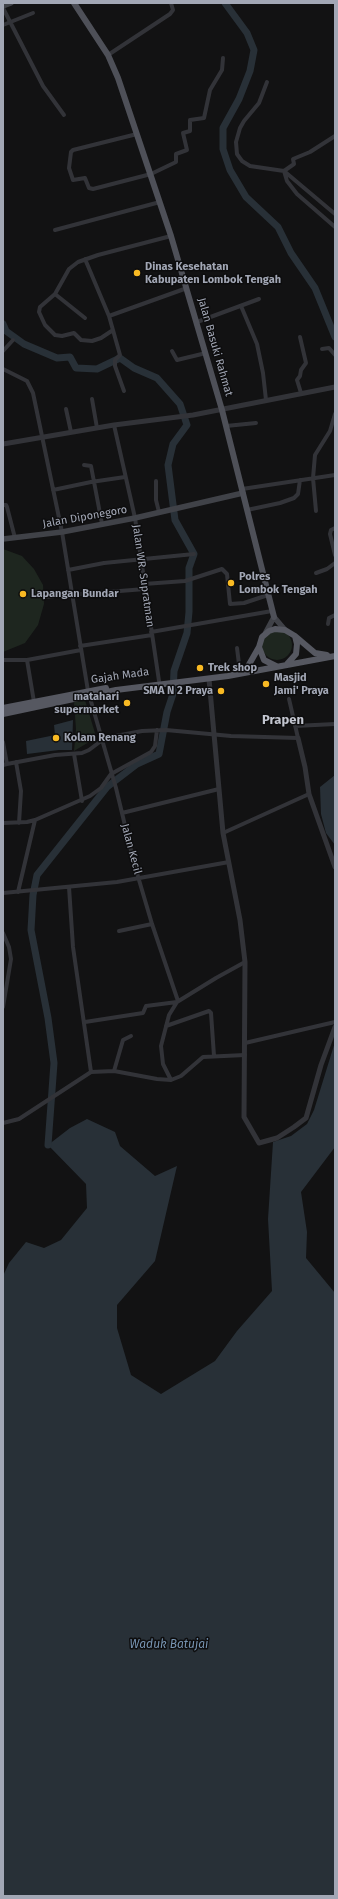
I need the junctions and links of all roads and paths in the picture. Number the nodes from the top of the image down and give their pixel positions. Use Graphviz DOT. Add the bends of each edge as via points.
graph roads {
  1 [pos="11,3"];
  2 [pos="74,3"];
  3 [pos="170,3"];
  4 [pos="3,7"];
  5 [pos="33,13"];
  6 [pos="10,22"];
  7 [pos="3,25"];
  8 [pos="108,56"];
  9 [pos="223,58"];
  10 [pos="267,82"];
  11 [pos="64,115"];
  12 [pos="137,134"];
  13 [pos="335,136"];
  14 [pos="284,171"];
  15 [pos="151,174"];
  16 [pos="160,202"];
  17 [pos="335,214"];
  18 [pos="335,227"];
  19 [pos="55,230"];
  20 [pos="171,236"];
  21 [pos="85,259"];
  22 [pos="187,288"];
  23 [pos="55,294"];
  24 [pos="259,299"];
  25 [pos="241,306"];
  26 [pos="110,316"];
  27 [pos="85,318"];
  28 [pos="197,322"];
  29 [pos="113,330"];
  30 [pos="300,337"];
  31 [pos="13,340"];
  32 [pos="322,349"];
  33 [pos="3,351"];
  34 [pos="172,351"];
  35 [pos="206,353"];
  36 [pos="335,355"];
  37 [pos="3,369"];
  38 [pos="335,387"];
  39 [pos="124,391"];
  40 [pos="301,393"];
  41 [pos="92,399"];
  42 [pos="266,400"];
  43 [pos="66,409"];
  44 [pos="222,410"];
  45 [pos="335,414"];
  46 [pos="256,423"];
  47 [pos="114,425"];
  48 [pos="226,426"];
  49 [pos="97,428"];
  50 [pos="71,432"];
  51 [pos="42,437"];
  52 [pos="3,444"];
  53 [pos="84,465"];
  54 [pos="335,475"];
  55 [pos="125,477"];
  56 [pos="313,478"];
  57 [pos="300,480"];
  58 [pos="96,481"];
  59 [pos="156,481"];
  60 [pos="53,490"];
  61 [pos="243,491"];
  62 [pos="3,505"];
  63 [pos="247,510"];
  64 [pos="316,511"];
  65 [pos="159,512"];
  66 [pos="135,518"];
  67 [pos="102,524"];
  68 [pos="335,528"];
  69 [pos="62,532"];
  70 [pos="14,538"];
  71 [pos="3,539"];
  72 [pos="194,554"];
  73 [pos="335,555"];
  74 [pos="140,559"];
  75 [pos="335,564"];
  76 [pos="68,570"];
  77 [pos="316,573"];
  78 [pos="144,586"];
  79 [pos="72,594"];
  80 [pos="268,595"];
  81 [pos="44,596"];
  82 [pos="273,614"];
  83 [pos="335,615"];
  84 [pos="328,624"];
  85 [pos="285,630"];
  86 [pos="266,633"];
  87 [pos="151,634"];
  88 [pos="295,636"];
  89 [pos="259,647"];
  90 [pos="80,648"];
  91 [pos="237,648"];
  92 [pos="335,655"];
  93 [pos="3,660"];
  94 [pos="27,660"];
  95 [pos="286,665"];
  96 [pos="277,666"];
  97 [pos="240,672"];
  98 [pos="209,678"];
  99 [pos="159,681"];
  100 [pos="177,681"];
  101 [pos="166,682"];
  102 [pos="88,693"];
  103 [pos="289,699"];
  104 [pos="34,702"];
  105 [pos="3,708"];
  106 [pos="3,714"];
  107 [pos="335,724"];
  108 [pos="295,726"];
  109 [pos="159,730"];
  110 [pos="213,735"];
  111 [pos="298,738"];
  112 [pos="102,740"];
  113 [pos="3,742"];
  114 [pos="74,754"];
  115 [pos="16,762"];
  116 [pos="5,765"];
  117 [pos="112,775"];
  118 [pos="219,789"];
  119 [pos="309,794"];
  120 [pos="82,801"];
  121 [pos="122,813"];
  122 [pos="35,820"];
  123 [pos="3,823"];
  124 [pos="19,823"];
  125 [pos="223,833"];
  126 [pos="229,862"];
  127 [pos="335,867"];
  128 [pos="138,879"];
  129 [pos="69,887"];
  130 [pos="18,892"];
  131 [pos="3,893"];
  132 [pos="152,924"];
  133 [pos="119,931"];
  134 [pos="3,934"];
  135 [pos="246,962"];
  136 [pos="3,971"];
  137 [pos="9,972"];
  138 [pos="178,1001"];
  139 [pos="3,1007"];
  140 [pos="85,1022"];
  141 [pos="335,1022"];
  142 [pos="166,1026"];
  143 [pos="335,1027"];
  144 [pos="131,1036"];
  145 [pos="245,1043"];
  146 [pos="246,1055"];
  147 [pos="214,1056"];
  148 [pos="114,1071"];
  149 [pos="91,1072"];
  150 [pos="171,1080"];
  151 [pos="3,1123"];
  1 -- 4 [label="main road"];
  2 -- 8 [label="main road, Jalan Basuki Rahmat"];
  3 -- 8 [label="street" via="173,10 170,14"];
  4 -- 6 [label="street"];
  5 -- 6 [label="street"];
  6 -- 7 [label="street"];
  6 -- 11 [label="street" via="43,86"];
  8 -- 12 [label="main road, Jalan Basuki Rahmat"];
  9 -- 15 [label="street" via="222,70 210,90 204,118 191,120 190,131 184,132 187,150 176,154 176,163"];
  10 -- 14 [label="street" via="259,103 240,128 236,142 237,154 250,166"];
  12 -- 15 [label="main road, Jalan Basuki Rahmat"];
  12 -- 15 [label="street" via="73,150 69,168 72,178 85,178 91,189"];
  13 -- 14 [label="street" via="310,152 293,159 294,164"];
  14 -- 17 [label="street"];
  14 -- 18 [label="street" via="287,181 297,194"];
  15 -- 16 [label="main road, Jalan Basuki Rahmat"];
  16 -- 19 [label="street"];
  16 -- 20 [label="main road, Jalan Basuki Rahmat"];
  20 -- 21 [label="street"];
  20 -- 22 [label="main road, Jalan Basuki Rahmat"];
  21 -- 23 [label="street" via="69,268"];
  21 -- 26 [label="street"];
  22 -- 26 [label="street"];
  22 -- 28 [label="main road, Jalan Basuki Rahmat"];
  23 -- 27 [label="street"];
  23 -- 29 [label="street" via="39,310 45,325 54,334 62,336 74,333 81,340 92,340 101,338"];
  24 -- 25 [label="street"];
  25 -- 28 [label="street"];
  25 -- 42 [label="street" via="257,344"];
  26 -- 29 [label="street"];
  28 -- 35 [label="main road, Jalan Basuki Rahmat"];
  29 -- 39 [label="street" via="120,355 115,360 115,366"];
  30 -- 40 [label="street" via="306,363 297,380"];
  31 -- 33 [label="street"];
  32 -- 36 [label="street" via="329,348"];
  34 -- 35 [label="street" via="177,360"];
  35 -- 44 [label="main road, Jalan Basuki Rahmat"];
  37 -- 51 [label="street, Jalan Kecil" via="29,383"];
  38 -- 40 [label="street"];
  40 -- 42 [label="street"];
  41 -- 49 [label="street"];
  42 -- 44 [label="street"];
  43 -- 50 [label="street"];
  44 -- 47 [label="street"];
  44 -- 48 [label="main road, Jalan Basuki Rahmat"];
  45 -- 56 [label="street" via="330,431 315,455"];
  46 -- 48 [label="street"];
  47 -- 49 [label="street"];
  47 -- 55 [label="street, Jalan WR. Supratman"];
  48 -- 61 [label="main road, Jalan Basuki Rahmat"];
  49 -- 50 [label="street"];
  50 -- 51 [label="street"];
  51 -- 52 [label="street"];
  51 -- 60 [label="street, Jalan Kecil"];
  53 -- 58 [label="street" via="91,466"];
  54 -- 56 [label="street"];
  55 -- 58 [label="street"];
  55 -- 66 [label="street, Jalan WR. Supratman"];
  56 -- 57 [label="street"];
  56 -- 64 [label="street"];
  57 -- 61 [label="street"];
  57 -- 63 [label="street" via="298,494 294,498"];
  58 -- 60 [label="street"];
  58 -- 67 [label="street"];
  59 -- 65 [label="street"];
  60 -- 69 [label="street, Jalan Kecil"];
  61 -- 63 [label="main road, Jalan Basuki Rahmat"];
  61 -- 65 [label="main road, Jalan Diponegoro"];
  62 -- 70 [label="street" via="7,507"];
  63 -- 80 [label="main road, Jalan Basuki Rahmat"];
  65 -- 66 [label="main road, Jalan Diponegoro"];
  66 -- 67 [label="main road, Jalan Diponegoro"];
  66 -- 74 [label="street, Jalan WR. Supratman"];
  67 -- 69 [label="main road, Jalan Diponegoro"];
  68 -- 73 [label="street" via="330,534"];
  69 -- 70 [label="main road, Jalan Diponegoro"];
  69 -- 76 [label="street, Jalan Kecil"];
  70 -- 71 [label="main road, Jalan Diponegoro"];
  72 -- 74 [label="street"];
  74 -- 76 [label="street"];
  74 -- 78 [label="street, Jalan WR. Supratman"];
  75 -- 77 [label="street"];
  76 -- 79 [label="street, Jalan Kecil"];
  78 -- 79 [label="street"];
  78 -- 80 [label="street" via="193,579 223,569 227,574 230,604"];
  78 -- 87 [label="street, Jalan WR. Supratman"];
  79 -- 81 [label="street"];
  79 -- 90 [label="street, Jalan Kecil"];
  80 -- 82 [label="main road, Jalan Basuki Rahmat"];
  82 -- 85 [label="main road"];
  82 -- 86 [label="main road"];
  82 -- 87 [label="street"];
  83 -- 84 [label="street" via="329,618"];
  85 -- 86 [label="highway" via="275,628"];
  85 -- 88 [label="highway"];
  86 -- 89 [label="highway"];
  87 -- 90 [label="street"];
  87 -- 99 [label="street, Jalan WR. Supratman"];
  88 -- 92 [label="highway" via="317,654"];
  88 -- 95 [label="highway" via="296,654"];
  89 -- 96 [label="highway" via="264,660 270,665"];
  89 -- 97 [label="highway" via="247,668"];
  90 -- 94 [label="street"];
  90 -- 102 [label="street, Jalan Kecil"];
  91 -- 97 [label="street"];
  92 -- 95 [label="highway"];
  93 -- 94 [label="street"];
  94 -- 104 [label="street"];
  95 -- 96 [label="highway"];
  96 -- 98 [label="highway"];
  97 -- 100 [label="highway"];
  98 -- 100 [label="highway"];
  98 -- 110 [label="street"];
  99 -- 101 [label="highway, Gajah Mada"];
  99 -- 102 [label="highway, Gajah Mada"];
  100 -- 101 [label="highway"];
  101 -- 102 [label="highway, Gajah Mada"];
  102 -- 104 [label="highway, Gajah Mada"];
  102 -- 106 [label="highway, Gajah Mada"];
  102 -- 112 [label="street, Jalan Kecil"];
  103 -- 108 [label="street"];
  104 -- 105 [label="highway, Gajah Mada"];
  107 -- 108 [label="street"];
  108 -- 111 [label="street"];
  109 -- 110 [label="street"];
  109 -- 112 [label="street"];
  109 -- 117 [label="street" via="151,752"];
  110 -- 111 [label="street"];
  110 -- 118 [label="street"];
  111 -- 119 [label="street"];
  112 -- 114 [label="street" via="89,750"];
  112 -- 117 [label="street, Jalan Kecil"];
  113 -- 116 [label="street"];
  114 -- 115 [label="street" via="51,755"];
  114 -- 120 [label="street"];
  115 -- 116 [label="street"];
  115 -- 124 [label="street" via="21,791"];
  117 -- 120 [label="street" via="101,788"];
  117 -- 121 [label="street, Jalan Kecil"];
  118 -- 121 [label="street"];
  118 -- 125 [label="street"];
  119 -- 125 [label="street"];
  119 -- 127 [label="street"];
  120 -- 122 [label="street"];
  121 -- 128 [label="street, Jalan Kecil"];
  122 -- 124 [label="street"];
  122 -- 130 [label="street"];
  123 -- 124 [label="street"];
  125 -- 126 [label="street"];
  126 -- 128 [label="street"];
  126 -- 135 [label="street"];
  128 -- 129 [label="street"];
  128 -- 132 [label="street, Jalan Kecil"];
  129 -- 130 [label="street"];
  129 -- 140 [label="street" via="73,946"];
  130 -- 131 [label="street"];
  132 -- 133 [label="street"];
  132 -- 138 [label="street, Jalan Kecil"];
  134 -- 137 [label="street" via="10,953"];
  135 -- 138 [label="street"];
  135 -- 145 [label="street"];
  136 -- 137 [label="street"];
  137 -- 139 [label="street"];
  138 -- 140 [label="street" via="146,1006 143,1014"];
  138 -- 142 [label="street" via="169,1015"];
  140 -- 149 [label="street"];
  141 -- 145 [label="street"];
  142 -- 147 [label="street" via="209,1011"];
  142 -- 150 [label="street" via="162,1035 161,1052 163,1064"];
  143 -- 146 [label="street" via="306,1118 284,1134 266,1142 259,1142 245,1119"];
  144 -- 148 [label="street" via="123,1040"];
  145 -- 146 [label="street"];
  146 -- 147 [label="street"];
  147 -- 150 [label="street" via="202,1058 181,1076"];
  148 -- 149 [label="street"];
  148 -- 150 [label="street"];
  149 -- 151 [label="street" via="19,1119"];
}
